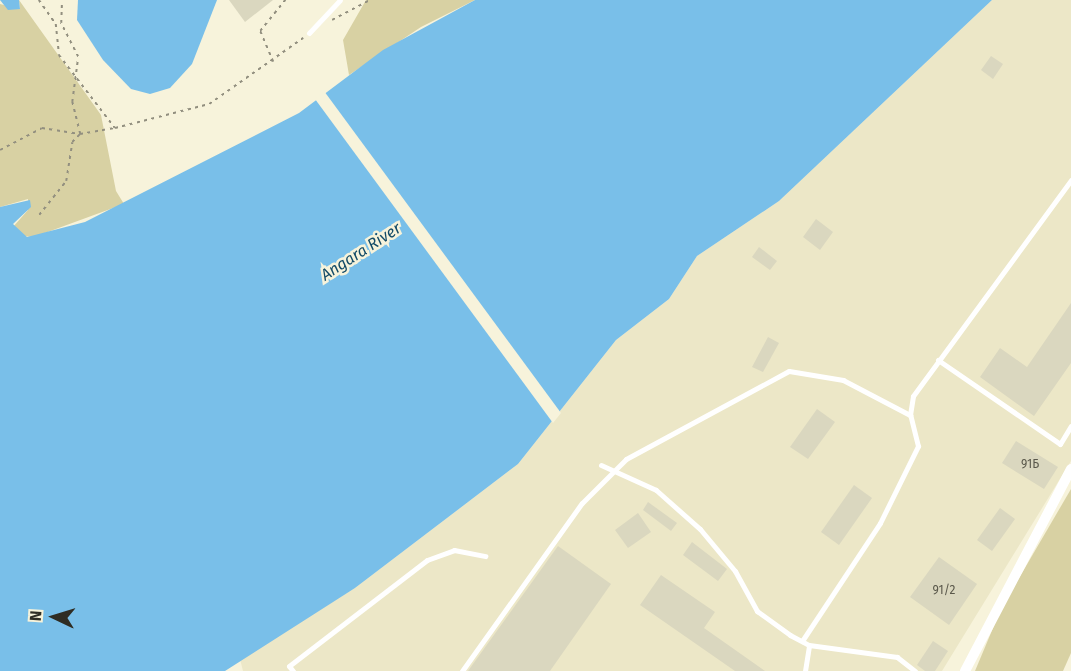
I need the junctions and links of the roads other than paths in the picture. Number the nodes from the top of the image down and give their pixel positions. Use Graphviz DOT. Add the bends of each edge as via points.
graph roads {
  1 [pos="340,0"];
  2 [pos="309,33"];
  3 [pos="1071,180"];
  4 [pos="938,360"];
  5 [pos="910,415"];
  6 [pos="1071,426"];
  7 [pos="601,465"];
  8 [pos="1071,469"];
  9 [pos="612,470"];
  10 [pos="485,555"];
  11 [pos="802,641"];
  12 [pos="809,645"];
  13 [pos="293,671"];
  14 [pos="462,671"];
  15 [pos="805,671"];
  16 [pos="915,671"];
  17 [pos="965,671"];
  1 -- 2 [label="lane"];
  3 -- 4 [label="lane"];
  4 -- 5 [label="lane" via="913,396"];
  4 -- 6 [label="lane" via="1060,444"];
  5 -- 9 [label="lane" via="843,380 789,371"];
  5 -- 11 [label="lane" via="918,446 880,523"];
  7 -- 9 [label="lane"];
  8 -- 17 [label="street"];
  9 -- 11 [label="lane" via="656,490 700,529 735,571 757,611"];
  9 -- 14 [label="lane" via="574,512"];
  10 -- 13 [label="lane" via="454,550 427,560 289,666"];
  11 -- 12 [label="lane"];
  12 -- 15 [label="lane"];
  12 -- 16 [label="lane" via="897,657"];
}
